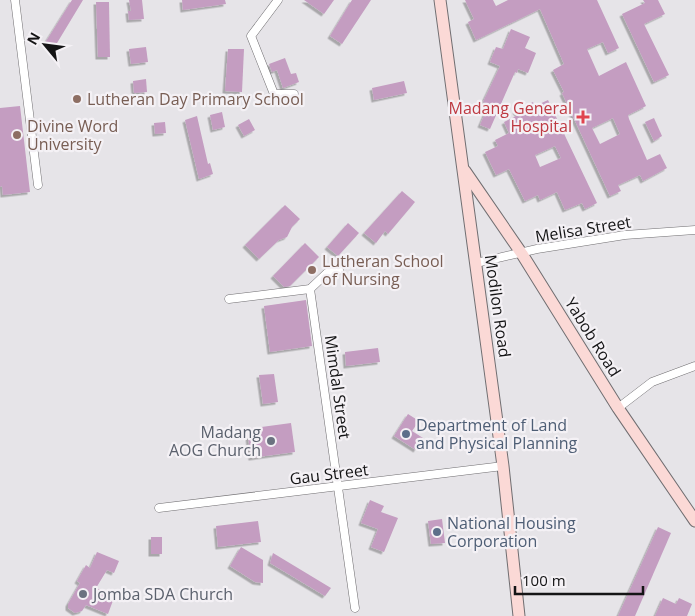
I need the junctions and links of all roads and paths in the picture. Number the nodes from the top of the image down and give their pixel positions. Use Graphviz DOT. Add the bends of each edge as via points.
graph roads {
  1 [pos="15,0"];
  2 [pos="278,0"];
  3 [pos="440,0"];
  4 [pos="294,94"];
  5 [pos="464,170"];
  6 [pos="38,185"];
  7 [pos="695,230"];
  8 [pos="522,254"];
  9 [pos="476,263"];
  10 [pos="339,270"];
  11 [pos="310,289"];
  12 [pos="229,299"];
  13 [pos="695,366"];
  14 [pos="618,408"];
  15 [pos="503,466"];
  16 [pos="338,486"];
  17 [pos="159,508"];
  18 [pos="695,521"];
  19 [pos="355,608"];
  20 [pos="519,616"];
  1 -- 6 [label="street"];
  2 -- 4 [label="street" via="251,36 274,94"];
  3 -- 5 [label="main road, Modilon Road"];
  5 -- 8 [label="main road, Yabob Road"];
  5 -- 9 [label="main road, Modilon Road"];
  7 -- 8 [label="street, Melisa Street" via="625,234"];
  8 -- 9 [label="street, Melisa Street"];
  8 -- 14 [label="main road, Yabob Road"];
  9 -- 15 [label="main road, Modilon Road"];
  10 -- 11 [label="street" via="327,273"];
  11 -- 12 [label="street"];
  11 -- 16 [label="street, Mimdal Street"];
  13 -- 14 [label="street" via="652,382"];
  14 -- 18 [label="main road, Yabob Road"];
  15 -- 16 [label="street, Gau Street"];
  15 -- 20 [label="main road, Modilon Road"];
  16 -- 17 [label="street, Gau Street"];
  16 -- 19 [label="street, Mimdal Street"];
}
